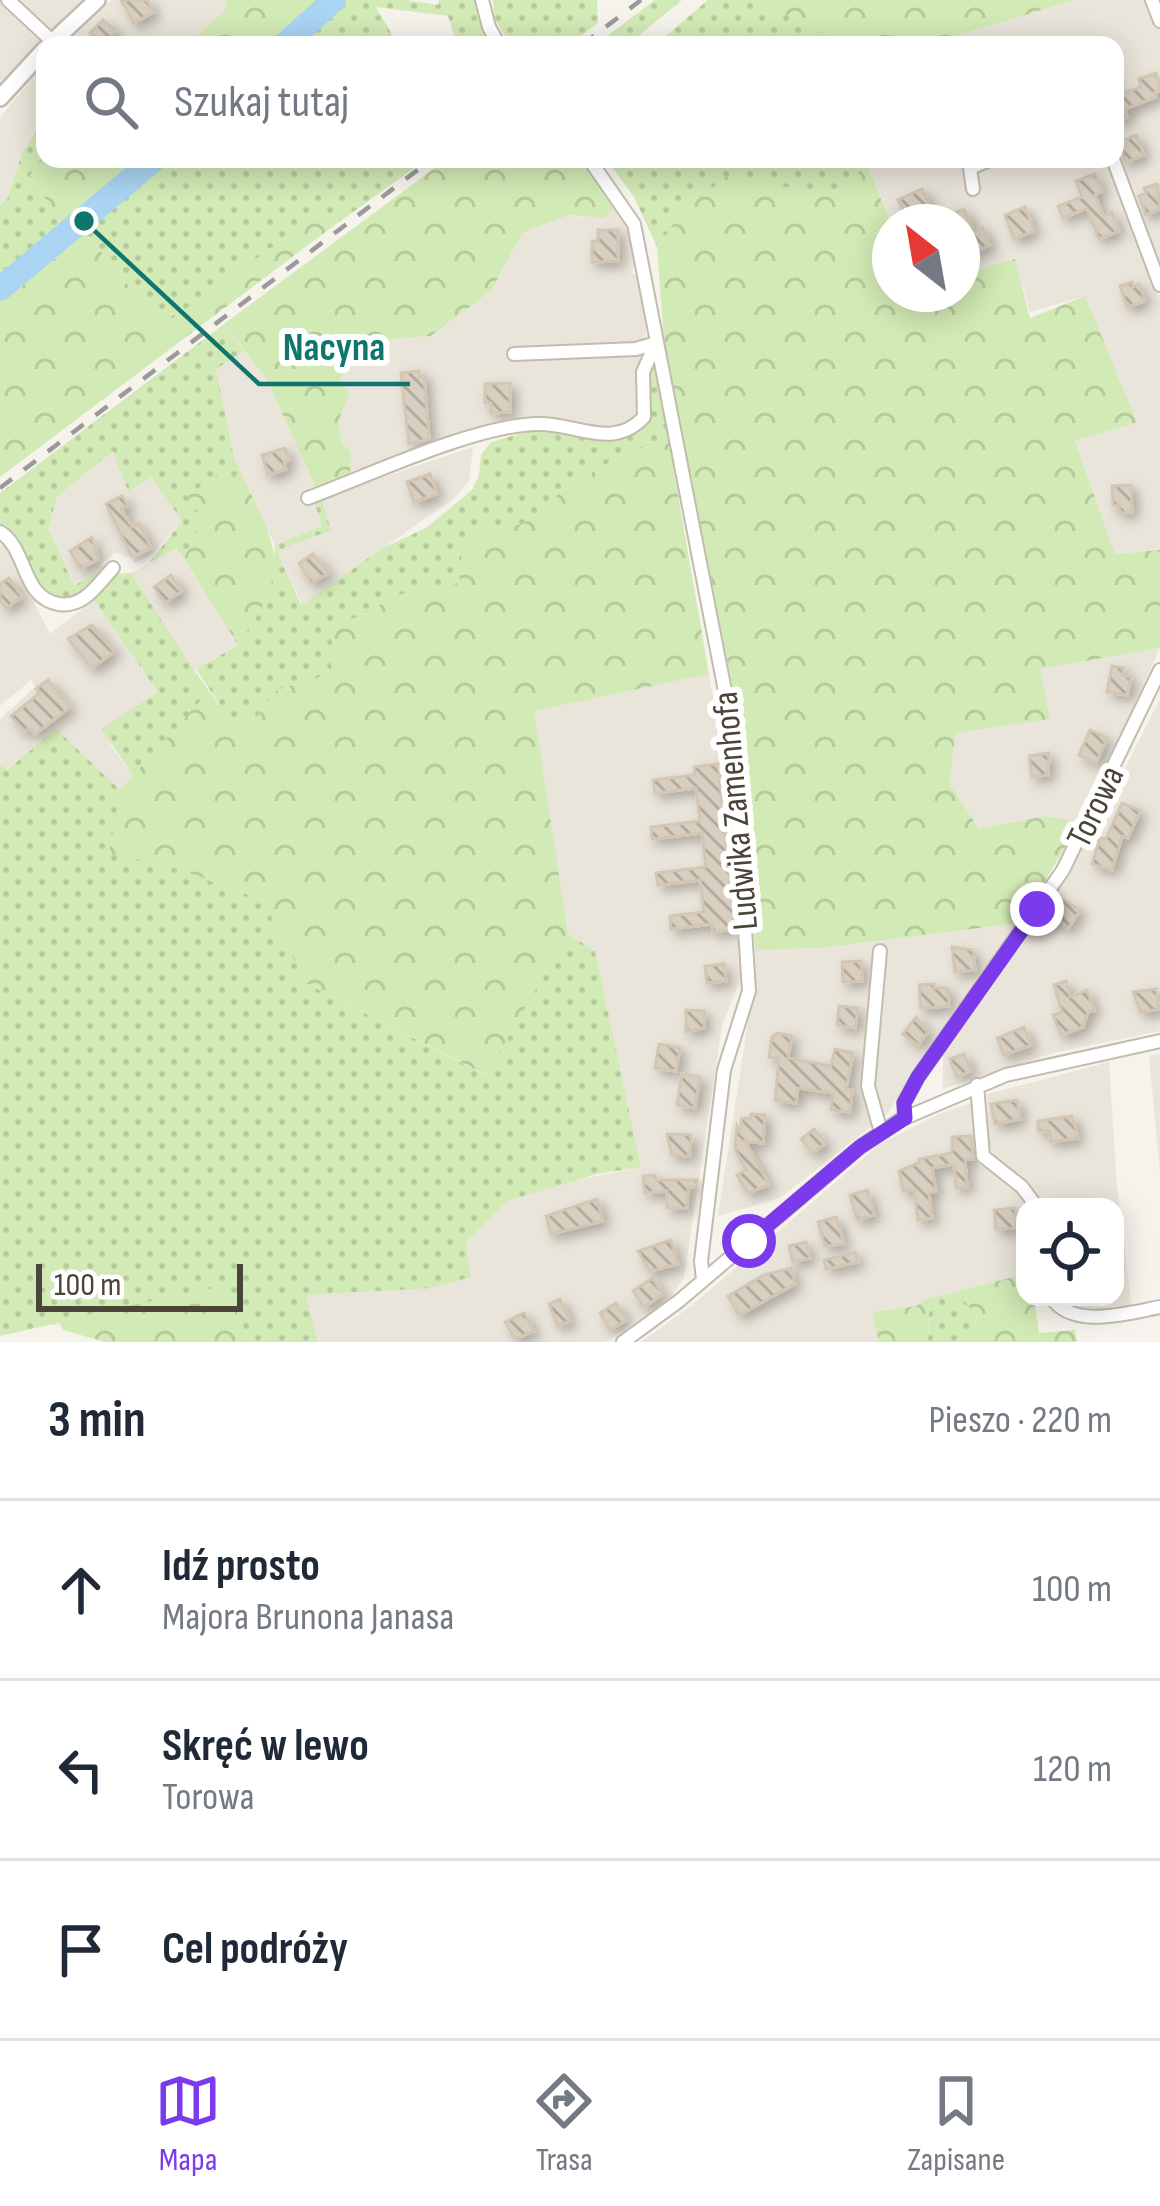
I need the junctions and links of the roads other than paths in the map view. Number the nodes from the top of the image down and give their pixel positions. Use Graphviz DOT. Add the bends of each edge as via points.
graph roads {
  1 [pos="8,0"];
  2 [pos="97,0"];
  3 [pos="482,0"];
  4 [pos="1152,0"];
  5 [pos="1160,21"];
  6 [pos="41,36"];
  7 [pos="59,36"];
  8 [pos="494,36"];
  9 [pos="36,59"];
  10 [pos="0,98"];
  11 [pos="595,168"];
  12 [pos="970,168"];
  13 [pos="1116,168"];
  14 [pos="974,189"];
  15 [pos="1160,285"];
  16 [pos="656,344"];
  17 [pos="514,353"];
  18 [pos="308,499"];
  19 [pos="0,532"];
  20 [pos="113,568"];
  21 [pos="1160,670"];
  22 [pos="880,951"];
  23 [pos="1160,1041"];
  24 [pos="977,1085"];
  25 [pos="905,1118"];
  26 [pos="881,1132"];
  27 [pos="1030,1198"];
  28 [pos="703,1280"];
  29 [pos="1058,1306"];
  30 [pos="1160,1307"];
  31 [pos="623,1342"];
  1 -- 6 [label="street"];
  2 -- 7 [label="street"];
  3 -- 8 [label="street"];
  4 -- 5 [label="street"];
  9 -- 10 [label="street"];
  11 -- 16 [label="street, Ludwika Zamenhofa" via="634,224"];
  12 -- 14 [label="street"];
  13 -- 15 [label="street"];
  16 -- 17 [label="street"];
  16 -- 18 [label="street, Ludwika Zamenhofa" via="643,372 644,417 620,435 542,423 495,429"];
  16 -- 28 [label="street, Ludwika Zamenhofa" via="732,728 749,991 724,1070"];
  19 -- 20 [label="street" via="37,593 55,603 88,596"];
  21 -- 25 [label="street, Torowa" via="1063,870 918,1077"];
  22 -- 26 [label="street" via="868,1087"];
  23 -- 24 [label="street"];
  24 -- 25 [label="street"];
  24 -- 27 [label="street" via="983,1156"];
  25 -- 26 [label="street"];
  26 -- 28 [label="street"];
  28 -- 31 [label="street"];
  29 -- 30 [label="street" via="1078,1315"];
}
